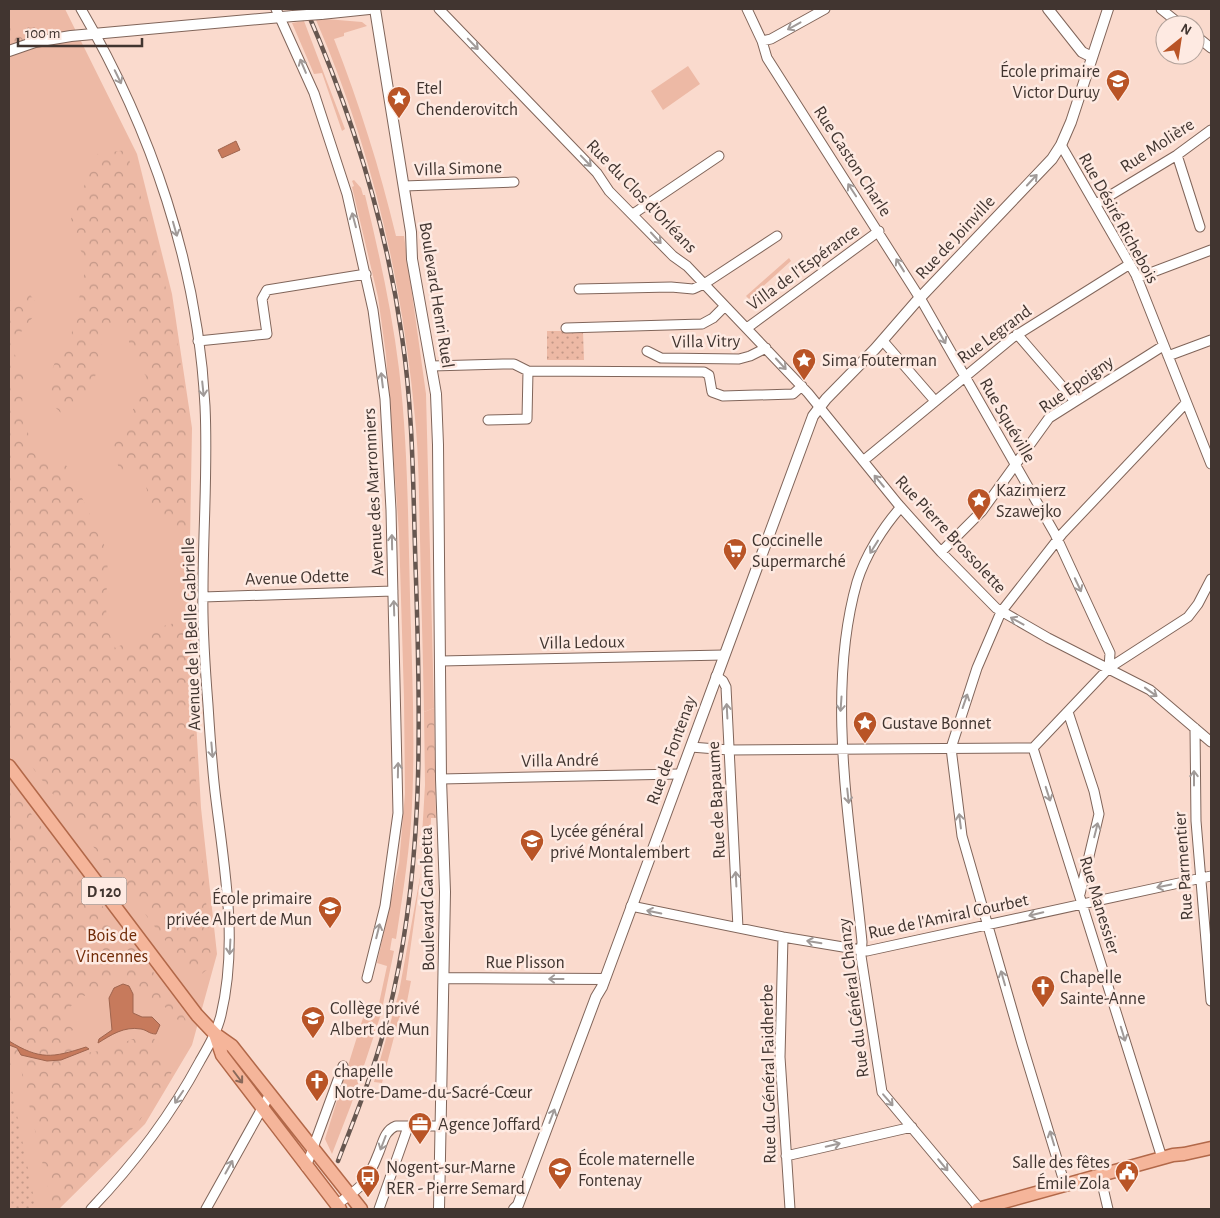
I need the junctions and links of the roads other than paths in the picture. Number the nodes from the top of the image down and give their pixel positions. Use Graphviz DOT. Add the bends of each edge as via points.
graph roads {
  1 [pos="81,9"];
  2 [pos="369,9"];
  3 [pos="375,9"];
  4 [pos="439,9"];
  5 [pos="747,9"];
  6 [pos="825,9"];
  7 [pos="1048,9"];
  8 [pos="1108,9"];
  9 [pos="278,13"];
  10 [pos="95,34"];
  11 [pos="762,41"];
  12 [pos="9,51"];
  13 [pos="1092,57"];
  14 [pos="1211,130"];
  15 [pos="1061,145"];
  16 [pos="1177,155"];
  17 [pos="719,156"];
  18 [pos="514,182"];
  19 [pos="404,186"];
  20 [pos="1096,204"];
  21 [pos="634,214"];
  22 [pos="1200,227"];
  23 [pos="879,231"];
  24 [pos="777,236"];
  25 [pos="1211,250"];
  26 [pos="1130,264"];
  27 [pos="366,274"];
  28 [pos="1137,278"];
  29 [pos="704,284"];
  30 [pos="579,289"];
  31 [pos="920,298"];
  32 [pos="726,306"];
  33 [pos="566,328"];
  34 [pos="747,328"];
  35 [pos="1017,334"];
  36 [pos="1211,340"];
  37 [pos="198,341"];
  38 [pos="883,341"];
  39 [pos="1164,346"];
  40 [pos="766,348"];
  41 [pos="647,351"];
  42 [pos="1168,356"];
  43 [pos="432,366"];
  44 [pos="528,371"];
  45 [pos="964,376"];
  46 [pos="802,386"];
  47 [pos="1074,400"];
  48 [pos="935,401"];
  49 [pos="1186,403"];
  50 [pos="819,407"];
  51 [pos="488,420"];
  52 [pos="1207,447"];
  53 [pos="863,462"];
  54 [pos="1211,464"];
  55 [pos="1015,465"];
  56 [pos="793,469"];
  57 [pos="901,506"];
  58 [pos="1058,541"];
  59 [pos="941,552"];
  60 [pos="1211,579"];
  61 [pos="439,588"];
  62 [pos="393,591"];
  63 [pos="203,597"];
  64 [pos="1002,612"];
  65 [pos="724,654"];
  66 [pos="441,661"];
  67 [pos="1109,668"];
  68 [pos="716,676"];
  69 [pos="1068,712"];
  70 [pos="1195,728"];
  71 [pos="1211,742"];
  72 [pos="691,747"];
  73 [pos="843,748"];
  74 [pos="951,748"];
  75 [pos="1033,748"];
  76 [pos="729,750"];
  77 [pos="9,766"];
  78 [pos="680,774"];
  79 [pos="441,779"];
  80 [pos="1211,876"];
  81 [pos="1200,879"];
  82 [pos="1080,894"];
  83 [pos="1083,904"];
  84 [pos="631,906"];
  85 [pos="988,925"];
  86 [pos="738,928"];
  87 [pos="783,937"];
  88 [pos="862,950"];
  89 [pos="367,978"];
  90 [pos="445,978"];
  91 [pos="605,979"];
  92 [pos="1211,1001"];
  93 [pos="215,1034"];
  94 [pos="343,1066"];
  95 [pos="270,1094"];
  96 [pos="262,1108"];
  97 [pos="441,1126"];
  98 [pos="408,1127"];
  99 [pos="912,1127"];
  100 [pos="1211,1140"];
  101 [pos="312,1148"];
  102 [pos="1211,1148"];
  103 [pos="786,1156"];
  104 [pos="1167,1156"];
  105 [pos="306,1167"];
  106 [pos="1100,1175"];
  107 [pos="1066,1184"];
  108 [pos="350,1196"];
  109 [pos="338,1207"];
  110 [pos="90,1209"];
  111 [pos="206,1209"];
  112 [pos="360,1209"];
  113 [pos="379,1209"];
  114 [pos="439,1209"];
  115 [pos="514,1209"];
  116 [pos="790,1209"];
  117 [pos="979,1209"];
  118 [pos="1108,1209"];
  1 -- 10 [label="street, Avenue de la Belle Gabrielle"];
  2 -- 9 [label="street, bridge" via="293,16"];
  3 -- 19 [label="street, Boulevard Henri Ruel"];
  4 -- 21 [label="street, Rue du Clos d'Orléans, one-way"];
  5 -- 11 [label="street, Rue Gaston Charle"];
  6 -- 11 [label="street, one-way"];
  7 -- 13 [label="street" via="1082,52"];
  8 -- 13 [label="street, Rue de Joinville"];
  9 -- 10 [label="street"];
  27 -- 9 [label="street, Avenue des Marronniers, one-way" via="350,204 325,125 311,85"];
  10 -- 12 [label="street" via="50,39"];
  10 -- 37 [label="street, Avenue de la Belle Gabrielle, one-way" via="136,117 168,206 187,276"];
  23 -- 11 [label="street, Rue Gaston Charle, one-way" via="766,58"];
  13 -- 15 [label="street, Rue de Joinville"];
  14 -- 16 [label="street, Rue Molière"];
  15 -- 20 [label="street, Rue Désiré Richebois"];
  31 -- 15 [label="street, Rue de Joinville, one-way" via="1042,170"];
  16 -- 20 [label="street, Rue Molière"];
  16 -- 22 [label="street"];
  17 -- 21 [label="street"];
  18 -- 19 [label="street, Villa Simone"];
  19 -- 43 [label="street, Boulevard Henri Ruel" via="412,259"];
  20 -- 26 [label="street, Rue Désiré Richebois"];
  21 -- 29 [label="street, Rue du Clos d'Orléans, one-way"];
  31 -- 23 [label="street, Rue Gaston Charle, one-way"];
  23 -- 34 [label="street, Villa de l'Espérance"];
  24 -- 29 [label="street"];
  25 -- 28 [label="street"];
  26 -- 28 [label="street, Rue Désiré Richebois"];
  26 -- 35 [label="street, Rue Legrand"];
  27 -- 37 [label="street" via="267,290 262,299 267,334"];
  62 -- 27 [label="street, Avenue des Marronniers, one-way" via="385,399"];
  28 -- 39 [label="street, Rue Désiré Richebois"];
  29 -- 30 [label="street" via="693,289"];
  29 -- 32 [label="street, Rue du Clos d'Orléans"];
  31 -- 38 [label="street, Rue de Joinville"];
  31 -- 45 [label="street, Rue Squéville, one-way"];
  32 -- 33 [label="street" via="702,324"];
  32 -- 34 [label="street, Rue du Clos d'Orléans"];
  34 -- 40 [label="street, Rue du Clos d'Orléans"];
  35 -- 45 [label="street, Rue Legrand"];
  35 -- 47 [label="street"];
  36 -- 42 [label="street"];
  37 -- 63 [label="street, Avenue de la Belle Gabrielle, one-way" via="206,438"];
  38 -- 48 [label="street"];
  38 -- 50 [label="street, Rue de Joinville"];
  39 -- 42 [label="street, Rue Désiré Richebois"];
  39 -- 47 [label="street, Rue Epoigny"];
  40 -- 41 [label="street, Villa Vitry" via="739,358 661,358"];
  40 -- 46 [label="street, Rue du Clos d'Orléans, one-way"];
  42 -- 49 [label="street, Rue Désiré Richebois"];
  43 -- 44 [label="street" via="514,364"];
  43 -- 61 [label="street, Boulevard Henri Ruel" via="438,445"];
  44 -- 46 [label="street" via="704,372 709,375 712,392 723,396 793,394"];
  44 -- 51 [label="street" via="527,419"];
  45 -- 48 [label="street, Rue Legrand"];
  45 -- 55 [label="street, Rue Squéville"];
  46 -- 50 [label="street, Rue du Clos d'Orléans"];
  47 -- 55 [label="street, Rue Epoigny" via="1049,418"];
  48 -- 53 [label="street, Rue Legrand"];
  49 -- 52 [label="street, Rue Désiré Richebois"];
  49 -- 58 [label="street"];
  50 -- 53 [label="street, Rue Pierre Brossolette"];
  50 -- 56 [label="street, Rue de Joinville"];
  52 -- 54 [label="street, Rue Désiré Richebois"];
  57 -- 53 [label="street, Rue Pierre Brossolette, one-way"];
  55 -- 58 [label="street, Rue Squéville"];
  55 -- 59 [label="street, Rue Epoigny" via="982,511"];
  56 -- 65 [label="street, Rue de Fontenay"];
  57 -- 59 [label="street, Rue Pierre Brossolette"];
  57 -- 73 [label="street, Rue du Général Chanzy, one-way" via="870,553 858,582 848,631 841,711"];
  58 -- 64 [label="street"];
  58 -- 67 [label="street, Rue Squéville, one-way" via="1110,653"];
  59 -- 64 [label="street, Rue Pierre Brossolette"];
  60 -- 67 [label="street" via="1188,617"];
  61 -- 66 [label="street, Boulevard Gambetta"];
  62 -- 63 [label="street, Avenue Odette"];
  89 -- 62 [label="street, Avenue des Marronniers, one-way" via="386,898 398,813"];
  63 -- 93 [label="street, Avenue de la Belle Gabrielle, one-way" via="210,734 230,917 228,982"];
  67 -- 64 [label="street, Rue Pierre Brossolette, one-way"];
  74 -- 64 [label="street, one-way" via="977,668"];
  65 -- 66 [label="street, Villa Ledoux"];
  65 -- 68 [label="street, Rue de Fontenay"];
  66 -- 79 [label="street, Boulevard Gambetta"];
  67 -- 69 [label="street"];
  67 -- 70 [label="street, Rue Pierre Brossolette, one-way" via="1150,690"];
  68 -- 72 [label="street, Rue de Fontenay"];
  76 -- 68 [label="street, Rue de Bapaume, one-way" via="726,687"];
  69 -- 75 [label="street"];
  82 -- 69 [label="street, one-way" via="1099,814"];
  70 -- 71 [label="street, Rue Pierre Brossolette"];
  81 -- 70 [label="street, Rue Parmentier, one-way" via="1194,783"];
  72 -- 76 [label="street"];
  72 -- 78 [label="street, Rue de Fontenay"];
  73 -- 74 [label="street"];
  73 -- 76 [label="street"];
  73 -- 88 [label="street, Rue du Général Chanzy, one-way"];
  74 -- 75 [label="street"];
  85 -- 74 [label="street, one-way" via="962,836"];
  75 -- 82 [label="street, Rue Manessier, one-way"];
  86 -- 76 [label="street, Rue de Bapaume, one-way"];
  77 -- 93 [label="main road, D 120" via="197,1015"];
  78 -- 79 [label="street, Villa André"];
  78 -- 84 [label="street, Rue de Fontenay"];
  79 -- 90 [label="street, Boulevard Gambetta" via="446,892"];
  80 -- 81 [label="street, Rue de l'Amiral Courbet"];
  81 -- 83 [label="street, Rue de l'Amiral Courbet, one-way"];
  81 -- 92 [label="street, Rue Parmentier"];
  82 -- 83 [label="street, Rue Manessier"];
  83 -- 85 [label="street, Rue de l'Amiral Courbet, one-way"];
  83 -- 104 [label="street, Rue Manessier, one-way"];
  86 -- 84 [label="street, Rue de l'Amiral Courbet, one-way"];
  84 -- 91 [label="street, Rue de Fontenay"];
  85 -- 88 [label="street, Rue de l'Amiral Courbet"];
  107 -- 85 [label="street, one-way"];
  86 -- 87 [label="street, Rue de l'Amiral Courbet"];
  88 -- 87 [label="street, Rue de l'Amiral Courbet, one-way"];
  87 -- 103 [label="street, Rue du Général Faidherbe" via="780,1110"];
  88 -- 99 [label="street, Rue du Général Chanzy, one-way" via="882,1092"];
  91 -- 90 [label="street, Rue Plisson, one-way"];
  90 -- 97 [label="street, Boulevard Gambetta"];
  115 -- 91 [label="street, Rue de Fontenay, one-way"];
  93 -- 95 [label="main road, D 120" via="232,1046"];
  93 -- 96 [label="main road, D 120, one-way" via="222,1055"];
  93 -- 110 [label="street, Avenue de la Belle Gabrielle, one-way" via="190,1081 152,1136"];
  94 -- 101 [label="street"];
  95 -- 96 [label="street"];
  95 -- 101 [label="main road, D 120"];
  96 -- 105 [label="main road, D 120"];
  111 -- 96 [label="street, one-way"];
  97 -- 98 [label="street"];
  97 -- 114 [label="street, Boulevard Gambetta"];
  98 -- 108 [label="street, one-way" via="396,1126 389,1130 368,1180"];
  98 -- 113 [label="street"];
  103 -- 99 [label="street, one-way"];
  99 -- 117 [label="street, Rue du Général Chanzy, one-way"];
  100 -- 104 [label="main road" via="1181,1148"];
  101 -- 105 [label="street"];
  101 -- 108 [label="main road, D 120"];
  102 -- 104 [label="main road"];
  103 -- 116 [label="street, Rue du Général Faidherbe"];
  104 -- 106 [label="main road"];
  105 -- 109 [label="main road, D 120"];
  106 -- 107 [label="main road"];
  106 -- 118 [label="street"];
  107 -- 117 [label="main road"];
  108 -- 109 [label="street"];
  108 -- 112 [label="main road, D 120"];
}
